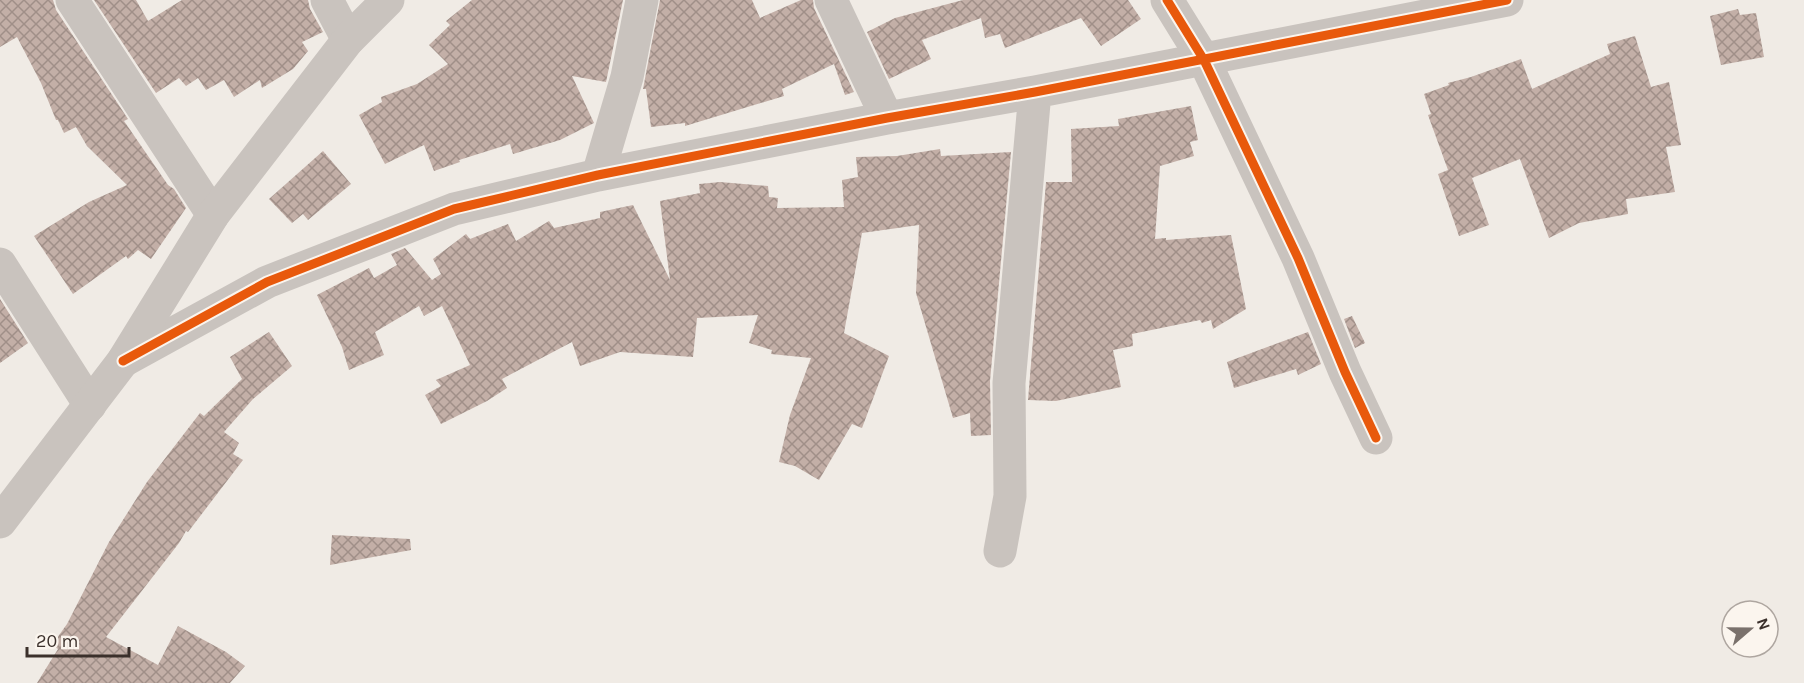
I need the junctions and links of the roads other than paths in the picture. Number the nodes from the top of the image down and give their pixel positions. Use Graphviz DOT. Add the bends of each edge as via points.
graph roads {
  1 [pos="72,0"];
  2 [pos="327,0"];
  3 [pos="388,0"];
  4 [pos="642,0"];
  5 [pos="831,0"];
  6 [pos="1167,0"];
  7 [pos="1507,0"];
  8 [pos="348,40"];
  9 [pos="1204,60"];
  10 [pos="1035,92"];
  11 [pos="887,118"];
  12 [pos="598,175"];
  13 [pos="213,215"];
  14 [pos="0,264"];
  15 [pos="123,361"];
  16 [pos="90,405"];
  17 [pos="1376,438"];
  18 [pos="0,522"];
  19 [pos="1000,551"];
  1 -- 13 [label="street"];
  2 -- 8 [label="street"];
  3 -- 8 [label="street"];
  4 -- 12 [label="street" via="627,77"];
  5 -- 11 [label="street"];
  6 -- 9 [label="street"];
  7 -- 9 [label="street"];
  8 -- 13 [label="street"];
  9 -- 10 [label="street"];
  9 -- 17 [label="street" via="1298,258"];
  10 -- 11 [label="street"];
  10 -- 19 [label="street" via="1009,383 1010,496"];
  11 -- 12 [label="street"];
  12 -- 15 [label="street" via="443,213 267,282"];
  13 -- 15 [label="street"];
  14 -- 16 [label="street"];
  15 -- 16 [label="street"];
  16 -- 18 [label="street"];
}
